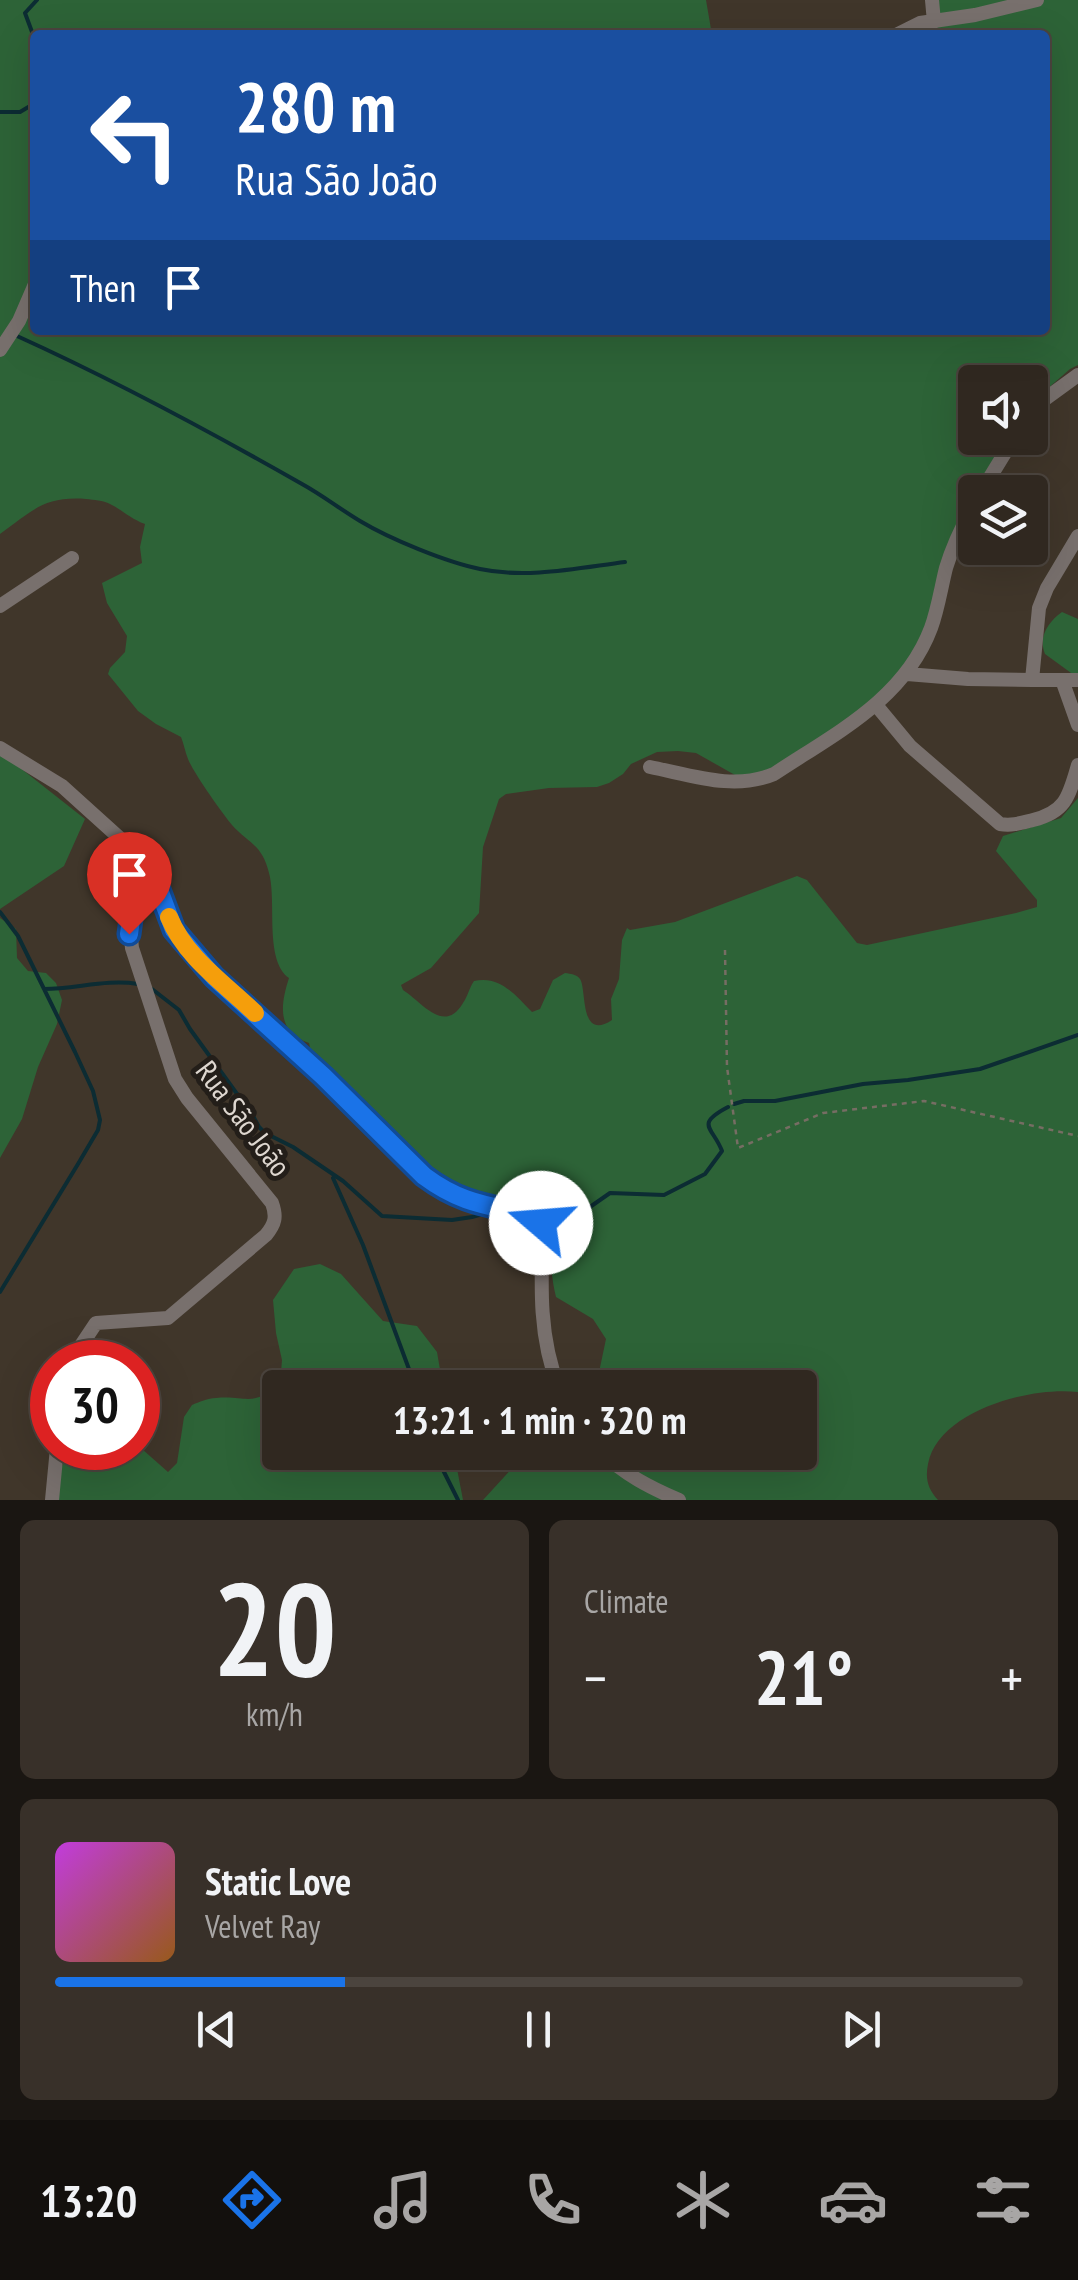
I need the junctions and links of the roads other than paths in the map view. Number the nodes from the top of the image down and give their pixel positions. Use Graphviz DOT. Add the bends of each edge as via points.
graph roads {
  1 [pos="932,0"];
  2 [pos="1037,0"];
  3 [pos="934,22"];
  4 [pos="904,30"];
  5 [pos="30,296"];
  6 [pos="0,350"];
  7 [pos="1078,375"];
  8 [pos="1048,397"];
  9 [pos="1078,536"];
  10 [pos="958,538"];
  11 [pos="72,558"];
  12 [pos="0,606"];
  13 [pos="906,674"];
  14 [pos="1032,680"];
  15 [pos="1070,680"];
  16 [pos="876,705"];
  17 [pos="1078,725"];
  18 [pos="0,748"];
  19 [pos="1078,766"];
  20 [pos="650,767"];
  21 [pos="136,851"];
  22 [pos="85,1340"];
  23 [pos="553,1370"];
  24 [pos="55,1470"];
  25 [pos="624,1470"];
  26 [pos="52,1500"];
  27 [pos="678,1500"];
  1 -- 3 [label="street"];
  2 -- 3 [label="street"];
  3 -- 4 [label="street"];
  5 -- 6 [label="street"];
  7 -- 8 [label="street"];
  9 -- 14 [label="street" via="1039,608"];
  10 -- 13 [label="street" via="932,625"];
  11 -- 12 [label="street"];
  13 -- 14 [label="street"];
  13 -- 16 [label="street"];
  14 -- 15 [label="street"];
  15 -- 17 [label="street"];
  16 -- 19 [label="street" via="910,746 1000,824 1055,813"];
  16 -- 20 [label="street" via="758,781 724,782"];
  18 -- 21 [label="street" via="62,786"];
  21 -- 22 [label="street, Rua São João" via="132,948 175,1078 276,1214 266,1235 168,1318 96,1323"];
  21 -- 23 [label="street" via="151,868 174,930 214,977 424,1176 473,1204 541,1223 543,1330"];
  24 -- 26 [label="street"];
  25 -- 27 [label="street"];
}
